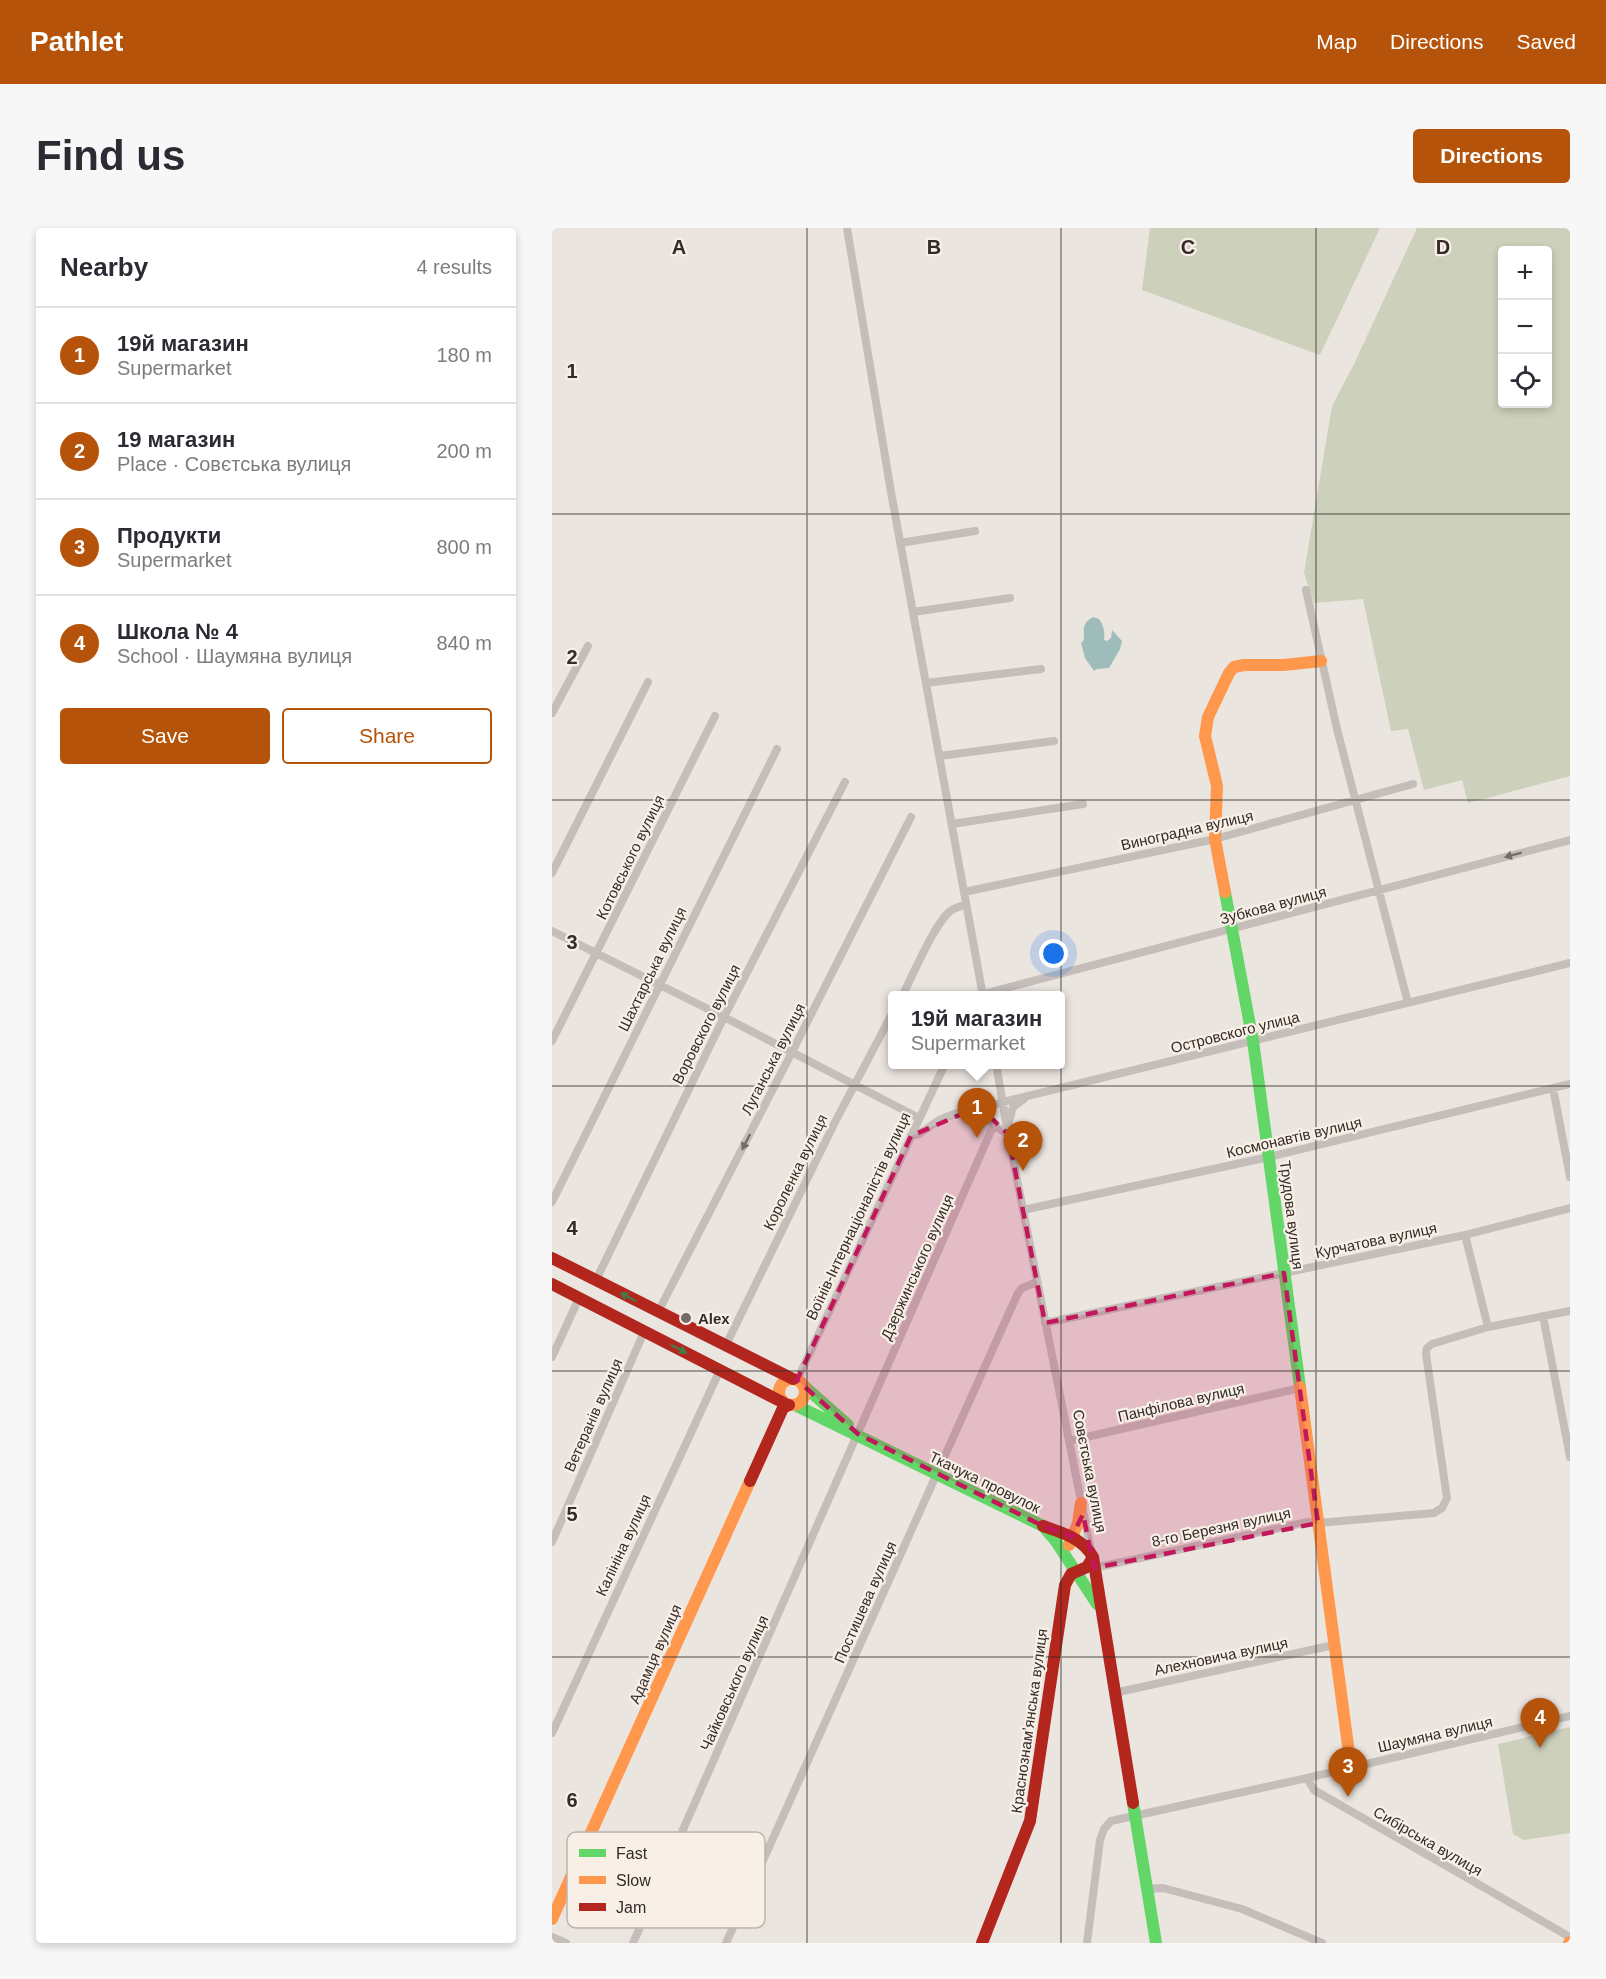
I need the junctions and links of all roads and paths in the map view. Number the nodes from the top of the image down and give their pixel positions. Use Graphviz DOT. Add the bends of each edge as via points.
graph roads {
  1 [pos="847,228"];
  2 [pos="975,531"];
  3 [pos="900,543"];
  4 [pos="1306,590"];
  5 [pos="1010,598"];
  6 [pos="913,612"];
  7 [pos="588,646"];
  8 [pos="1321,661"];
  9 [pos="1041,669"];
  10 [pos="648,682"];
  11 [pos="926,683"];
  12 [pos="552,713"];
  13 [pos="715,716"];
  14 [pos="1054,741"];
  15 [pos="777,749"];
  16 [pos="939,756"];
  17 [pos="845,782"];
  18 [pos="1413,784"];
  19 [pos="1355,800"];
  20 [pos="1083,804"];
  21 [pos="911,817"];
  22 [pos="952,824"];
  23 [pos="1215,839"];
  24 [pos="1570,840"];
  25 [pos="552,873"];
  26 [pos="1379,891"];
  27 [pos="964,892"];
  28 [pos="966,905"];
  29 [pos="1233,929"];
  30 [pos="552,932"];
  31 [pos="597,954"];
  32 [pos="1570,963"];
  33 [pos="659,986"];
  34 [pos="905,991"];
  35 [pos="982,991"];
  36 [pos="998,991"];
  37 [pos="1408,1003"];
  38 [pos="724,1017"];
  39 [pos="888,1021"];
  40 [pos="552,1041"];
  41 [pos="1253,1041"];
  42 [pos="792,1052"];
  43 [pos="943,1069"];
  44 [pos="997,1069"];
  45 [pos="1570,1084"];
  46 [pos="854,1085"];
  47 [pos="1553,1088"];
  48 [pos="1032,1095"];
  49 [pos="1003,1102"];
  50 [pos="971,1110"];
  51 [pos="919,1118"];
  52 [pos="995,1126"];
  53 [pos="1008,1134"];
  54 [pos="910,1136"];
  55 [pos="1269,1157"];
  56 [pos="1570,1177"];
  57 [pos="552,1202"];
  58 [pos="1570,1208"];
  59 [pos="1023,1210"];
  60 [pos="1465,1235"];
  61 [pos="552,1258"];
  62 [pos="1284,1274"];
  63 [pos="596,1280"];
  64 [pos="1038,1282"];
  65 [pos="552,1284"];
  66 [pos="579,1298"];
  67 [pos="1570,1311"];
  68 [pos="658,1312"];
  69 [pos="1543,1316"];
  70 [pos="1046,1323"];
  71 [pos="1488,1327"];
  72 [pos="644,1332"];
  73 [pos="725,1347"];
  74 [pos="552,1357"];
  75 [pos="720,1370"];
  76 [pos="798,1382"];
  77 [pos="1300,1388"];
  78 [pos="789,1404"];
  79 [pos="858,1434"];
  80 [pos="1069,1441"];
  81 [pos="1570,1457"];
  82 [pos="937,1475"];
  83 [pos="1081,1503"];
  84 [pos="1318,1523"];
  85 [pos="1043,1526"];
  86 [pos="1072,1537"];
  87 [pos="552,1542"];
  88 [pos="1093,1562"];
  89 [pos="1072,1566"];
  90 [pos="1100,1609"];
  91 [pos="1334,1645"];
  92 [pos="1114,1693"];
  93 [pos="1570,1716"];
  94 [pos="552,1733"];
  95 [pos="1351,1768"];
  96 [pos="1307,1778"];
  97 [pos="1134,1815"];
  98 [pos="591,1832"];
  99 [pos="682,1832"];
  100 [pos="765,1856"];
  101 [pos="567,1886"];
  102 [pos="1148,1889"];
  103 [pos="552,1919"];
  104 [pos="640,1928"];
  105 [pos="733,1928"];
  106 [pos="552,1936"];
  107 [pos="1570,1941"];
  108 [pos="567,1943"];
  109 [pos="633,1943"];
  110 [pos="726,1943"];
  111 [pos="982,1943"];
  112 [pos="1087,1943"];
  113 [pos="1156,1943"];
  114 [pos="1322,1943"];
  1 -- 3 [label="street"];
  2 -- 3 [label="street"];
  3 -- 6 [label="street"];
  4 -- 8 [label="street"];
  5 -- 6 [label="street"];
  6 -- 11 [label="street"];
  7 -- 12 [label="street"];
  8 -- 19 [label="street"];
  8 -- 23 [label="street, Трудова вулиця" via="1244,664 1229,673 1208,717 1205,736 1217,786"];
  9 -- 11 [label="street"];
  10 -- 25 [label="street"];
  11 -- 16 [label="street"];
  13 -- 31 [label="street, Котовського вулиця"];
  14 -- 16 [label="street"];
  15 -- 33 [label="street, Шахтарська вулиця"];
  16 -- 22 [label="street"];
  17 -- 38 [label="street, Воровского вулиця"];
  18 -- 19 [label="street, Виноградна вулиця"];
  19 -- 23 [label="street, Виноградна вулиця"];
  19 -- 26 [label="street"];
  20 -- 22 [label="street"];
  21 -- 42 [label="street, Луганська вулиця"];
  22 -- 27 [label="street"];
  23 -- 27 [label="street, Виноградна вулиця"];
  23 -- 29 [label="street, Трудова вулиця"];
  24 -- 26 [label="street, Зубкова вулиця, one-way"];
  26 -- 29 [label="street, Зубкова вулиця"];
  26 -- 37 [label="street"];
  27 -- 28 [label="street"];
  28 -- 34 [label="street" via="948,913"];
  28 -- 35 [label="street"];
  29 -- 36 [label="street, Зубкова вулиця"];
  29 -- 41 [label="street, Трудова вулиця"];
  30 -- 31 [label="street"];
  31 -- 33 [label="street"];
  31 -- 40 [label="street, Котовського вулиця"];
  32 -- 37 [label="street, Островского улица"];
  33 -- 38 [label="street"];
  33 -- 57 [label="street, Шахтарська вулиця"];
  37 -- 41 [label="street, Островского улица"];
  38 -- 42 [label="street"];
  38 -- 63 [label="street, Воровского вулиця"];
  39 -- 46 [label="street, Короленка вулиця"];
  41 -- 48 [label="street, Островского улица"];
  41 -- 55 [label="street, Трудова вулиця"];
  42 -- 46 [label="street"];
  42 -- 68 [label="street, Луганська вулиця, one-way"];
  43 -- 51 [label="street, Воїнів-Інтернаціоналістів вулиця"];
  44 -- 49 [label="street, Совєтська вулиця"];
  45 -- 47 [label="street, Космонавтів вулиця"];
  46 -- 51 [label="street"];
  46 -- 73 [label="street, Короленка вулиця"];
  47 -- 55 [label="street, Космонавтів вулиця"];
  47 -- 56 [label="street"];
  48 -- 49 [label="street, Островского улица"];
  48 -- 53 [label="street" via="1013,1107"];
  49 -- 50 [label="street, Островского улица"];
  49 -- 53 [label="street, Совєтська вулиця"];
  50 -- 52 [label="street" via="986,1113"];
  50 -- 54 [label="street, Островского улица" via="939,1120"];
  51 -- 54 [label="street, Воїнів-Інтернаціоналістів вулиця"];
  52 -- 53 [label="street"];
  52 -- 79 [label="street, Дзержинського вулиця"];
  53 -- 59 [label="street, Совєтська вулиця"];
  54 -- 76 [label="street, Воїнів-Інтернаціоналістів вулиця"];
  55 -- 59 [label="street, Космонавтів вулиця"];
  55 -- 62 [label="street, Трудова вулиця"];
  58 -- 60 [label="street, Курчатова вулиця"];
  59 -- 64 [label="street, Совєтська вулиця"];
  60 -- 62 [label="street, Курчатова вулиця"];
  60 -- 71 [label="street"];
  61 -- 63 [label="street"];
  62 -- 70 [label="street, Курчатова вулиця"];
  62 -- 77 [label="street, Трудова вулиця"];
  68 -- 63 [label="street, one-way"];
  64 -- 70 [label="street, Совєтська вулиця"];
  64 -- 82 [label="street, Постишева вулиця" via="1018,1293"];
  65 -- 66 [label="street"];
  66 -- 72 [label="street"];
  66 -- 74 [label="street"];
  67 -- 69 [label="street"];
  68 -- 73 [label="street"];
  69 -- 71 [label="street"];
  69 -- 81 [label="street"];
  70 -- 80 [label="street, Совєтська вулиця"];
  71 -- 84 [label="street, 8-го Березня вулиця" via="1427,1348 1447,1498 1442,1508 1434,1513"];
  72 -- 75 [label="street, one-way"];
  72 -- 87 [label="street, Ветеранів вулиця"];
  73 -- 76 [label="street"];
  75 -- 78 [label="street"];
  75 -- 94 [label="street, Калініна вулиця"];
  76 -- 78 [label="street" via="804,1398"];
  76 -- 78 [label="street" via="785,1382 780,1388 780,1396"];
  76 -- 79 [label="street"];
  77 -- 80 [label="street, Панфілова вулиця"];
  77 -- 84 [label="street, Трудова вулиця"];
  78 -- 79 [label="street"];
  78 -- 98 [label="street, Адамця вулиця" via="783,1408"];
  79 -- 82 [label="street, Ткачука провулок"];
  79 -- 99 [label="street, Чайковського вулиця"];
  80 -- 83 [label="street, Совєтська вулиця"];
  82 -- 85 [label="street, Ткачука провулок"];
  82 -- 100 [label="street, Постишева вулиця"];
  83 -- 86 [label="street"];
  83 -- 88 [label="street, Совєтська вулиця"];
  84 -- 88 [label="street, 8-го Березня вулиця"];
  84 -- 91 [label="street, Трудова вулиця"];
  85 -- 86 [label="street"];
  85 -- 89 [label="street, Ткачука провулок"];
  86 -- 88 [label="street" via="1086,1545"];
  86 -- 89 [label="street" via="1068,1553"];
  88 -- 89 [label="street" via="1088,1568"];
  88 -- 90 [label="street, Совєтська вулиця"];
  89 -- 90 [label="street, Ткачука провулок"];
  89 -- 111 [label="street, Краснознамʼянська вулиця" via="1061,1604 1030,1821"];
  90 -- 92 [label="street, Совєтська вулиця"];
  91 -- 92 [label="street, Алехновича вулиця"];
  91 -- 95 [label="street, Трудова вулиця"];
  92 -- 97 [label="street, Совєтська вулиця"];
  93 -- 95 [label="street, Шаумяна вулиця"];
  95 -- 96 [label="street, Шаумяна вулиця"];
  96 -- 97 [label="street"];
  96 -- 107 [label="street, Сибірська вулиця" via="1314,1790"];
  97 -- 102 [label="street, Совєтська вулиця"];
  97 -- 112 [label="street" via="1111,1821 1104,1829"];
  101 -- 103 [label="street, Адамця вулиця"];
  102 -- 113 [label="street, Совєтська вулиця"];
  102 -- 114 [label="street" via="1163,1888 1242,1909"];
  104 -- 109 [label="street, Чайковського вулиця"];
  105 -- 110 [label="street, Постишева вулиця"];
  106 -- 108 [label="street"];
}
